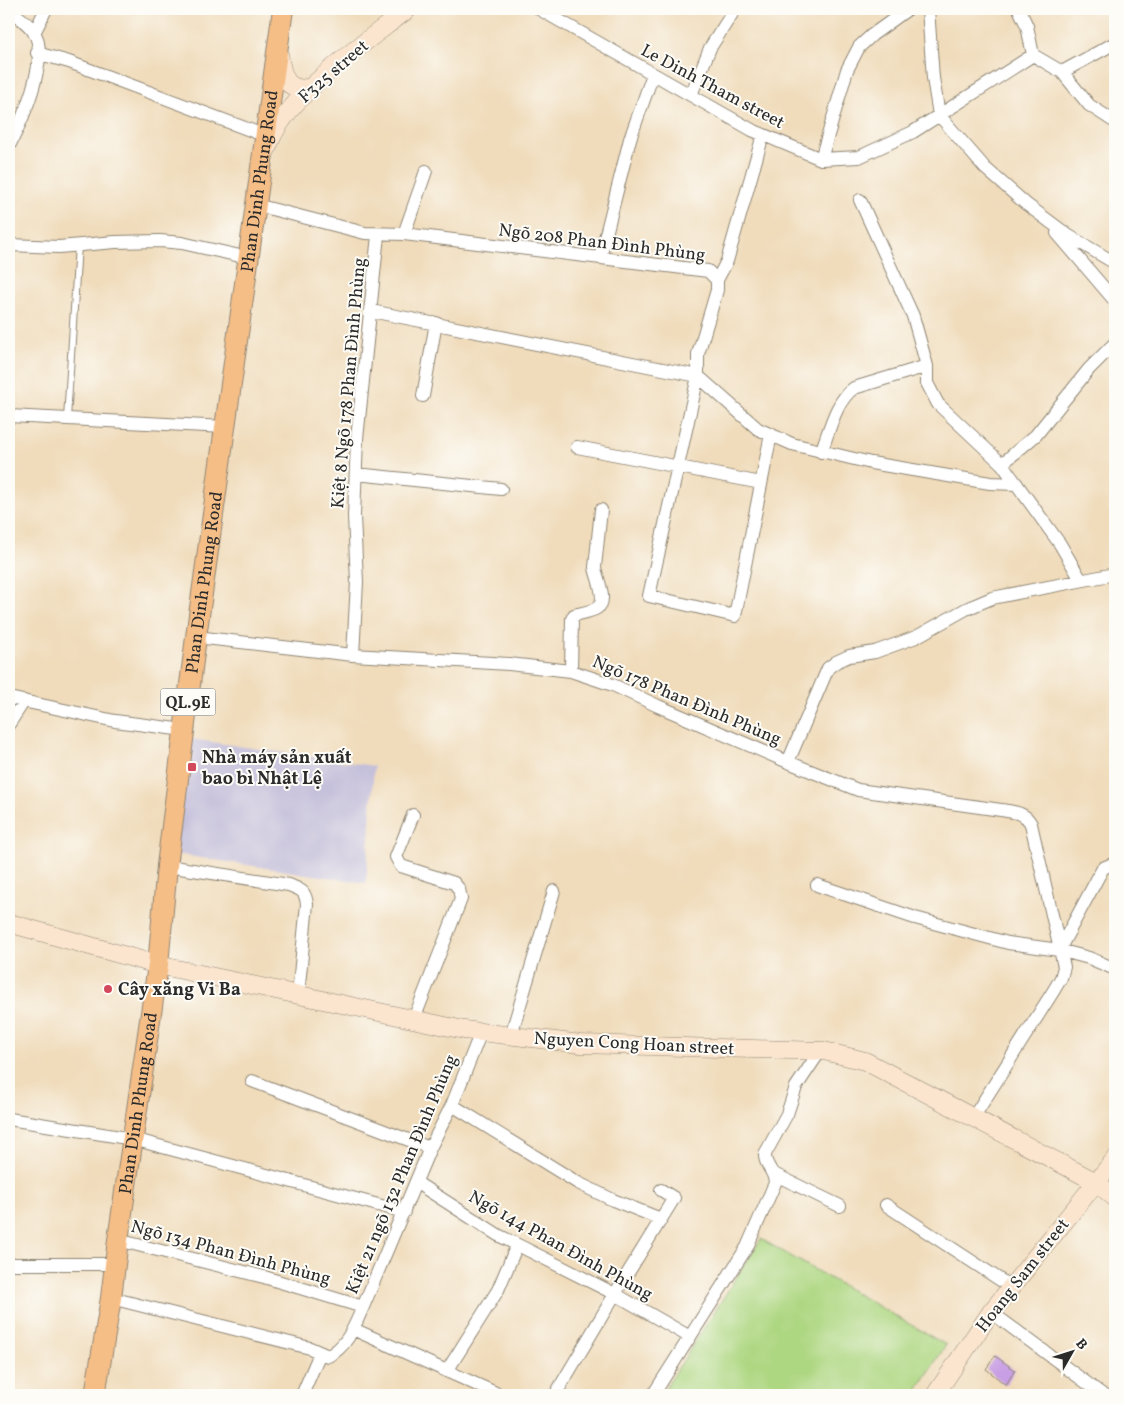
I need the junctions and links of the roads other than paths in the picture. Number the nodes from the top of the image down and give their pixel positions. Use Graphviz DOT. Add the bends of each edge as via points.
graph roads {
  1 [pos="46,9"];
  2 [pos="283,9"];
  3 [pos="408,9"];
  4 [pos="539,9"];
  5 [pos="735,9"];
  6 [pos="908,9"];
  7 [pos="928,9"];
  8 [pos="1019,9"];
  9 [pos="9,10"];
  10 [pos="34,33"];
  11 [pos="1115,43"];
  12 [pos="278,45"];
  13 [pos="38,53"];
  14 [pos="1033,55"];
  15 [pos="1062,72"];
  16 [pos="653,74"];
  17 [pos="312,87"];
  18 [pos="691,95"];
  19 [pos="939,115"];
  20 [pos="1115,122"];
  21 [pos="763,135"];
  22 [pos="266,136"];
  23 [pos="9,146"];
  24 [pos="821,159"];
  25 [pos="426,171"];
  26 [pos="261,173"];
  27 [pos="860,200"];
  28 [pos="256,205"];
  29 [pos="1046,220"];
  30 [pos="372,234"];
  31 [pos="404,234"];
  32 [pos="9,239"];
  33 [pos="9,245"];
  34 [pos="78,246"];
  35 [pos="249,258"];
  36 [pos="600,258"];
  37 [pos="1115,263"];
  38 [pos="717,280"];
  39 [pos="1115,302"];
  40 [pos="371,311"];
  41 [pos="436,323"];
  42 [pos="1115,343"];
  43 [pos="927,366"];
  44 [pos="698,376"];
  45 [pos="423,396"];
  46 [pos="9,416"];
  47 [pos="67,418"];
  48 [pos="225,427"];
  49 [pos="771,434"];
  50 [pos="577,447"];
  51 [pos="821,452"];
  52 [pos="1002,464"];
  53 [pos="679,466"];
  54 [pos="356,474"];
  55 [pos="761,483"];
  56 [pos="1017,484"];
  57 [pos="501,489"];
  58 [pos="600,510"];
  59 [pos="1115,574"];
  60 [pos="1081,580"];
  61 [pos="196,637"];
  62 [pos="353,655"];
  63 [pos="570,671"];
  64 [pos="9,698"];
  65 [pos="24,701"];
  66 [pos="9,724"];
  67 [pos="184,730"];
  68 [pos="788,762"];
  69 [pos="414,815"];
  70 [pos="1115,854"];
  71 [pos="1115,863"];
  72 [pos="167,866"];
  73 [pos="1103,868"];
  74 [pos="817,885"];
  75 [pos="554,890"];
  76 [pos="9,923"];
  77 [pos="1059,950"];
  78 [pos="158,964"];
  79 [pos="1115,970"];
  80 [pos="298,995"];
  81 [pos="414,1019"];
  82 [pos="481,1032"];
  83 [pos="511,1035"];
  84 [pos="820,1051"];
  85 [pos="252,1081"];
  86 [pos="452,1106"];
  87 [pos="973,1118"];
  88 [pos="9,1119"];
  89 [pos="133,1139"];
  90 [pos="430,1148"];
  91 [pos="1115,1159"];
  92 [pos="774,1174"];
  93 [pos="1096,1182"];
  94 [pos="416,1183"];
  95 [pos="661,1190"];
  96 [pos="1115,1198"];
  97 [pos="886,1205"];
  98 [pos="840,1206"];
  99 [pos="404,1212"];
  100 [pos="661,1219"];
  101 [pos="118,1240"];
  102 [pos="516,1245"];
  103 [pos="9,1264"];
  104 [pos="115,1264"];
  105 [pos="1010,1287"];
  106 [pos="615,1294"];
  107 [pos="111,1298"];
  108 [pos="363,1307"];
  109 [pos="991,1312"];
  110 [pos="353,1329"];
  111 [pos="690,1337"];
  112 [pos="320,1353"];
  113 [pos="447,1371"];
  114 [pos="96,1395"];
  115 [pos="302,1395"];
  116 [pos="500,1395"];
  117 [pos="555,1395"];
  118 [pos="653,1395"];
  119 [pos="935,1395"];
  120 [pos="1103,1395"];
  1 -- 10 [label="street"];
  2 -- 12 [label="main road, Phan Dinh Phung Road / QL.9E"];
  3 -- 17 [label="main road, F325 street"];
  4 -- 16 [label="street, Le Dinh Tham street"];
  5 -- 18 [label="street" via="710,48"];
  6 -- 24 [label="street" via="859,47 847,70"];
  7 -- 19 [label="street"];
  8 -- 14 [label="street" via="1027,26"];
  9 -- 10 [label="street"];
  10 -- 13 [label="street"];
  11 -- 15 [label="street"];
  12 -- 17 [label="main road" via="287,82 299,89"];
  12 -- 22 [label="main road, Phan Dinh Phung Road / QL.9E"];
  13 -- 22 [label="street"];
  13 -- 23 [label="street" via="32,92"];
  14 -- 15 [label="street"];
  14 -- 19 [label="street, Le Dinh Tham street"];
  15 -- 20 [label="street" via="1089,105"];
  16 -- 18 [label="street, Le Dinh Tham street"];
  16 -- 36 [label="street" via="630,139"];
  17 -- 26 [label="main road, F325 street" via="284,116 271,138"];
  18 -- 21 [label="street, Le Dinh Tham street"];
  19 -- 24 [label="street, Le Dinh Tham street" via="913,132 859,157"];
  19 -- 29 [label="street" via="985,168"];
  21 -- 24 [label="street, Le Dinh Tham street"];
  21 -- 38 [label="street" via="727,261"];
  22 -- 26 [label="main road, Phan Dinh Phung Road / QL.9E"];
  25 -- 31 [label="street"];
  26 -- 28 [label="main road, Phan Dinh Phung Road / QL.9E"];
  27 -- 43 [label="street" via="913,316"];
  28 -- 30 [label="street, Ngõ 208 Phan Đình Phùng"];
  28 -- 35 [label="main road, Phan Dinh Phung Road / QL.9E"];
  29 -- 37 [label="street"];
  29 -- 39 [label="street"];
  30 -- 31 [label="street, Ngõ 208 Phan Đình Phùng"];
  30 -- 40 [label="street, Kiệt 8 Ngõ 178 Phan Đình Phùng"];
  31 -- 36 [label="street, Ngõ 208 Phan Đình Phùng"];
  32 -- 33 [label="street"];
  33 -- 34 [label="street"];
  34 -- 35 [label="street" via="160,241"];
  34 -- 47 [label="lane"];
  35 -- 48 [label="main road, Phan Dinh Phung Road / QL.9E"];
  36 -- 38 [label="street, Ngõ 208 Phan Đình Phùng" via="708,271"];
  38 -- 44 [label="street, Ngõ 208 Phan Đình Phùng" via="698,354"];
  40 -- 41 [label="street"];
  40 -- 54 [label="street, Kiệt 8 Ngõ 178 Phan Đình Phùng"];
  41 -- 44 [label="street"];
  41 -- 45 [label="street"];
  42 -- 52 [label="street" via="1089,369 1036,435"];
  43 -- 51 [label="street" via="847,393"];
  43 -- 52 [label="street" via="928,383 938,404"];
  44 -- 49 [label="street" via="758,428"];
  44 -- 53 [label="street, Ngõ 208 Phan Đình Phùng"];
  46 -- 47 [label="street"];
  47 -- 48 [label="street"];
  48 -- 61 [label="main road, Phan Dinh Phung Road / QL.9E"];
  49 -- 51 [label="street"];
  49 -- 55 [label="street"];
  50 -- 53 [label="street"];
  51 -- 56 [label="street" via="990,483"];
  52 -- 56 [label="street"];
  53 -- 55 [label="street"];
  53 -- 55 [label="street, Ngõ 208 Phan Đình Phùng" via="649,596 735,616"];
  54 -- 57 [label="street"];
  54 -- 62 [label="street, Kiệt 8 Ngõ 178 Phan Đình Phùng" via="357,582"];
  56 -- 60 [label="street"];
  58 -- 63 [label="street" via="595,567 603,592 601,605 574,615 572,619"];
  59 -- 60 [label="street, Ngõ 178 Phan Đình Phùng"];
  60 -- 68 [label="street, Ngõ 178 Phan Đình Phùng" via="992,598 916,637 836,662 828,668"];
  61 -- 62 [label="street, Ngõ 178 Phan Đình Phùng"];
  61 -- 67 [label="main road, Phan Dinh Phung Road / QL.9E"];
  62 -- 63 [label="street, Ngõ 178 Phan Đình Phùng" via="510,664"];
  63 -- 68 [label="street, Ngõ 178 Phan Đình Phùng" via="613,685"];
  64 -- 65 [label="street"];
  65 -- 66 [label="street"];
  65 -- 67 [label="street" via="115,721"];
  67 -- 72 [label="main road, Phan Dinh Phung Road / QL.9E"];
  68 -- 77 [label="street" via="858,790 1001,810 1027,817"];
  69 -- 81 [label="street" via="396,857 398,862 401,866 454,884 461,894"];
  70 -- 73 [label="street"];
  71 -- 73 [label="street"];
  72 -- 78 [label="main road, Phan Dinh Phung Road / QL.9E"];
  72 -- 80 [label="street" via="289,885 301,890 308,904"];
  73 -- 77 [label="street"];
  74 -- 77 [label="street" via="876,906 986,937"];
  75 -- 83 [label="street"];
  76 -- 78 [label="main road, Nguyen Cong Hoan street"];
  77 -- 79 [label="street" via="1089,958"];
  77 -- 87 [label="street" via="1064,967 1061,978"];
  78 -- 80 [label="main road, Nguyen Cong Hoan street"];
  78 -- 89 [label="main road, Phan Dinh Phung Road / QL.9E"];
  80 -- 81 [label="main road, Nguyen Cong Hoan street"];
  81 -- 82 [label="main road, Nguyen Cong Hoan street"];
  82 -- 83 [label="main road, Nguyen Cong Hoan street"];
  82 -- 86 [label="street, Kiệt 21 ngõ 132 Phan Đình Phùng"];
  83 -- 84 [label="main road, Nguyen Cong Hoan street" via="581,1044"];
  84 -- 87 [label="main road, Nguyen Cong Hoan street" via="865,1061"];
  84 -- 92 [label="street" via="796,1087 787,1114 765,1154 766,1164"];
  85 -- 90 [label="street"];
  86 -- 90 [label="street, Kiệt 21 ngõ 132 Phan Đình Phùng"];
  86 -- 100 [label="street" via="578,1183"];
  87 -- 93 [label="main road, Nguyen Cong Hoan street"];
  88 -- 89 [label="street"];
  89 -- 99 [label="street"];
  89 -- 101 [label="main road, Phan Dinh Phung Road / QL.9E"];
  90 -- 94 [label="street, Kiệt 21 ngõ 132 Phan Đình Phùng"];
  91 -- 93 [label="main road, Hoang Sam street"];
  92 -- 98 [label="street"];
  92 -- 111 [label="street" via="775,1183 747,1247"];
  93 -- 96 [label="main road, Nguyen Cong Hoan street"];
  93 -- 105 [label="main road, Hoang Sam street"];
  94 -- 99 [label="street, Kiệt 21 ngõ 132 Phan Đình Phùng"];
  94 -- 102 [label="street, Ngõ 144 Phan Đình Phùng"];
  95 -- 100 [label="street" via="674,1198"];
  97 -- 105 [label="street"];
  99 -- 108 [label="street, Kiệt 21 ngõ 132 Phan Đình Phùng"];
  100 -- 106 [label="street"];
  101 -- 104 [label="main road, Phan Dinh Phung Road / QL.9E"];
  101 -- 108 [label="street, Ngõ 134 Phan Đình Phùng" via="264,1277"];
  102 -- 106 [label="street, Ngõ 144 Phan Đình Phùng"];
  102 -- 113 [label="street" via="498,1290"];
  103 -- 104 [label="street"];
  104 -- 107 [label="main road, Phan Dinh Phung Road / QL.9E"];
  105 -- 109 [label="main road, Hoang Sam street"];
  106 -- 111 [label="street, Ngõ 144 Phan Đình Phùng"];
  106 -- 117 [label="street"];
  107 -- 112 [label="street"];
  107 -- 114 [label="main road, Phan Dinh Phung Road / QL.9E"];
  108 -- 110 [label="street, Kiệt 21 ngõ 132 Phan Đình Phùng"];
  109 -- 119 [label="main road, Hoang Sam street"];
  109 -- 120 [label="street"];
  110 -- 112 [label="street, Kiệt 21 ngõ 132 Phan Đình Phùng" via="337,1352 328,1356"];
  110 -- 113 [label="street"];
  111 -- 118 [label="street"];
  112 -- 115 [label="street"];
  113 -- 116 [label="street"];
}
